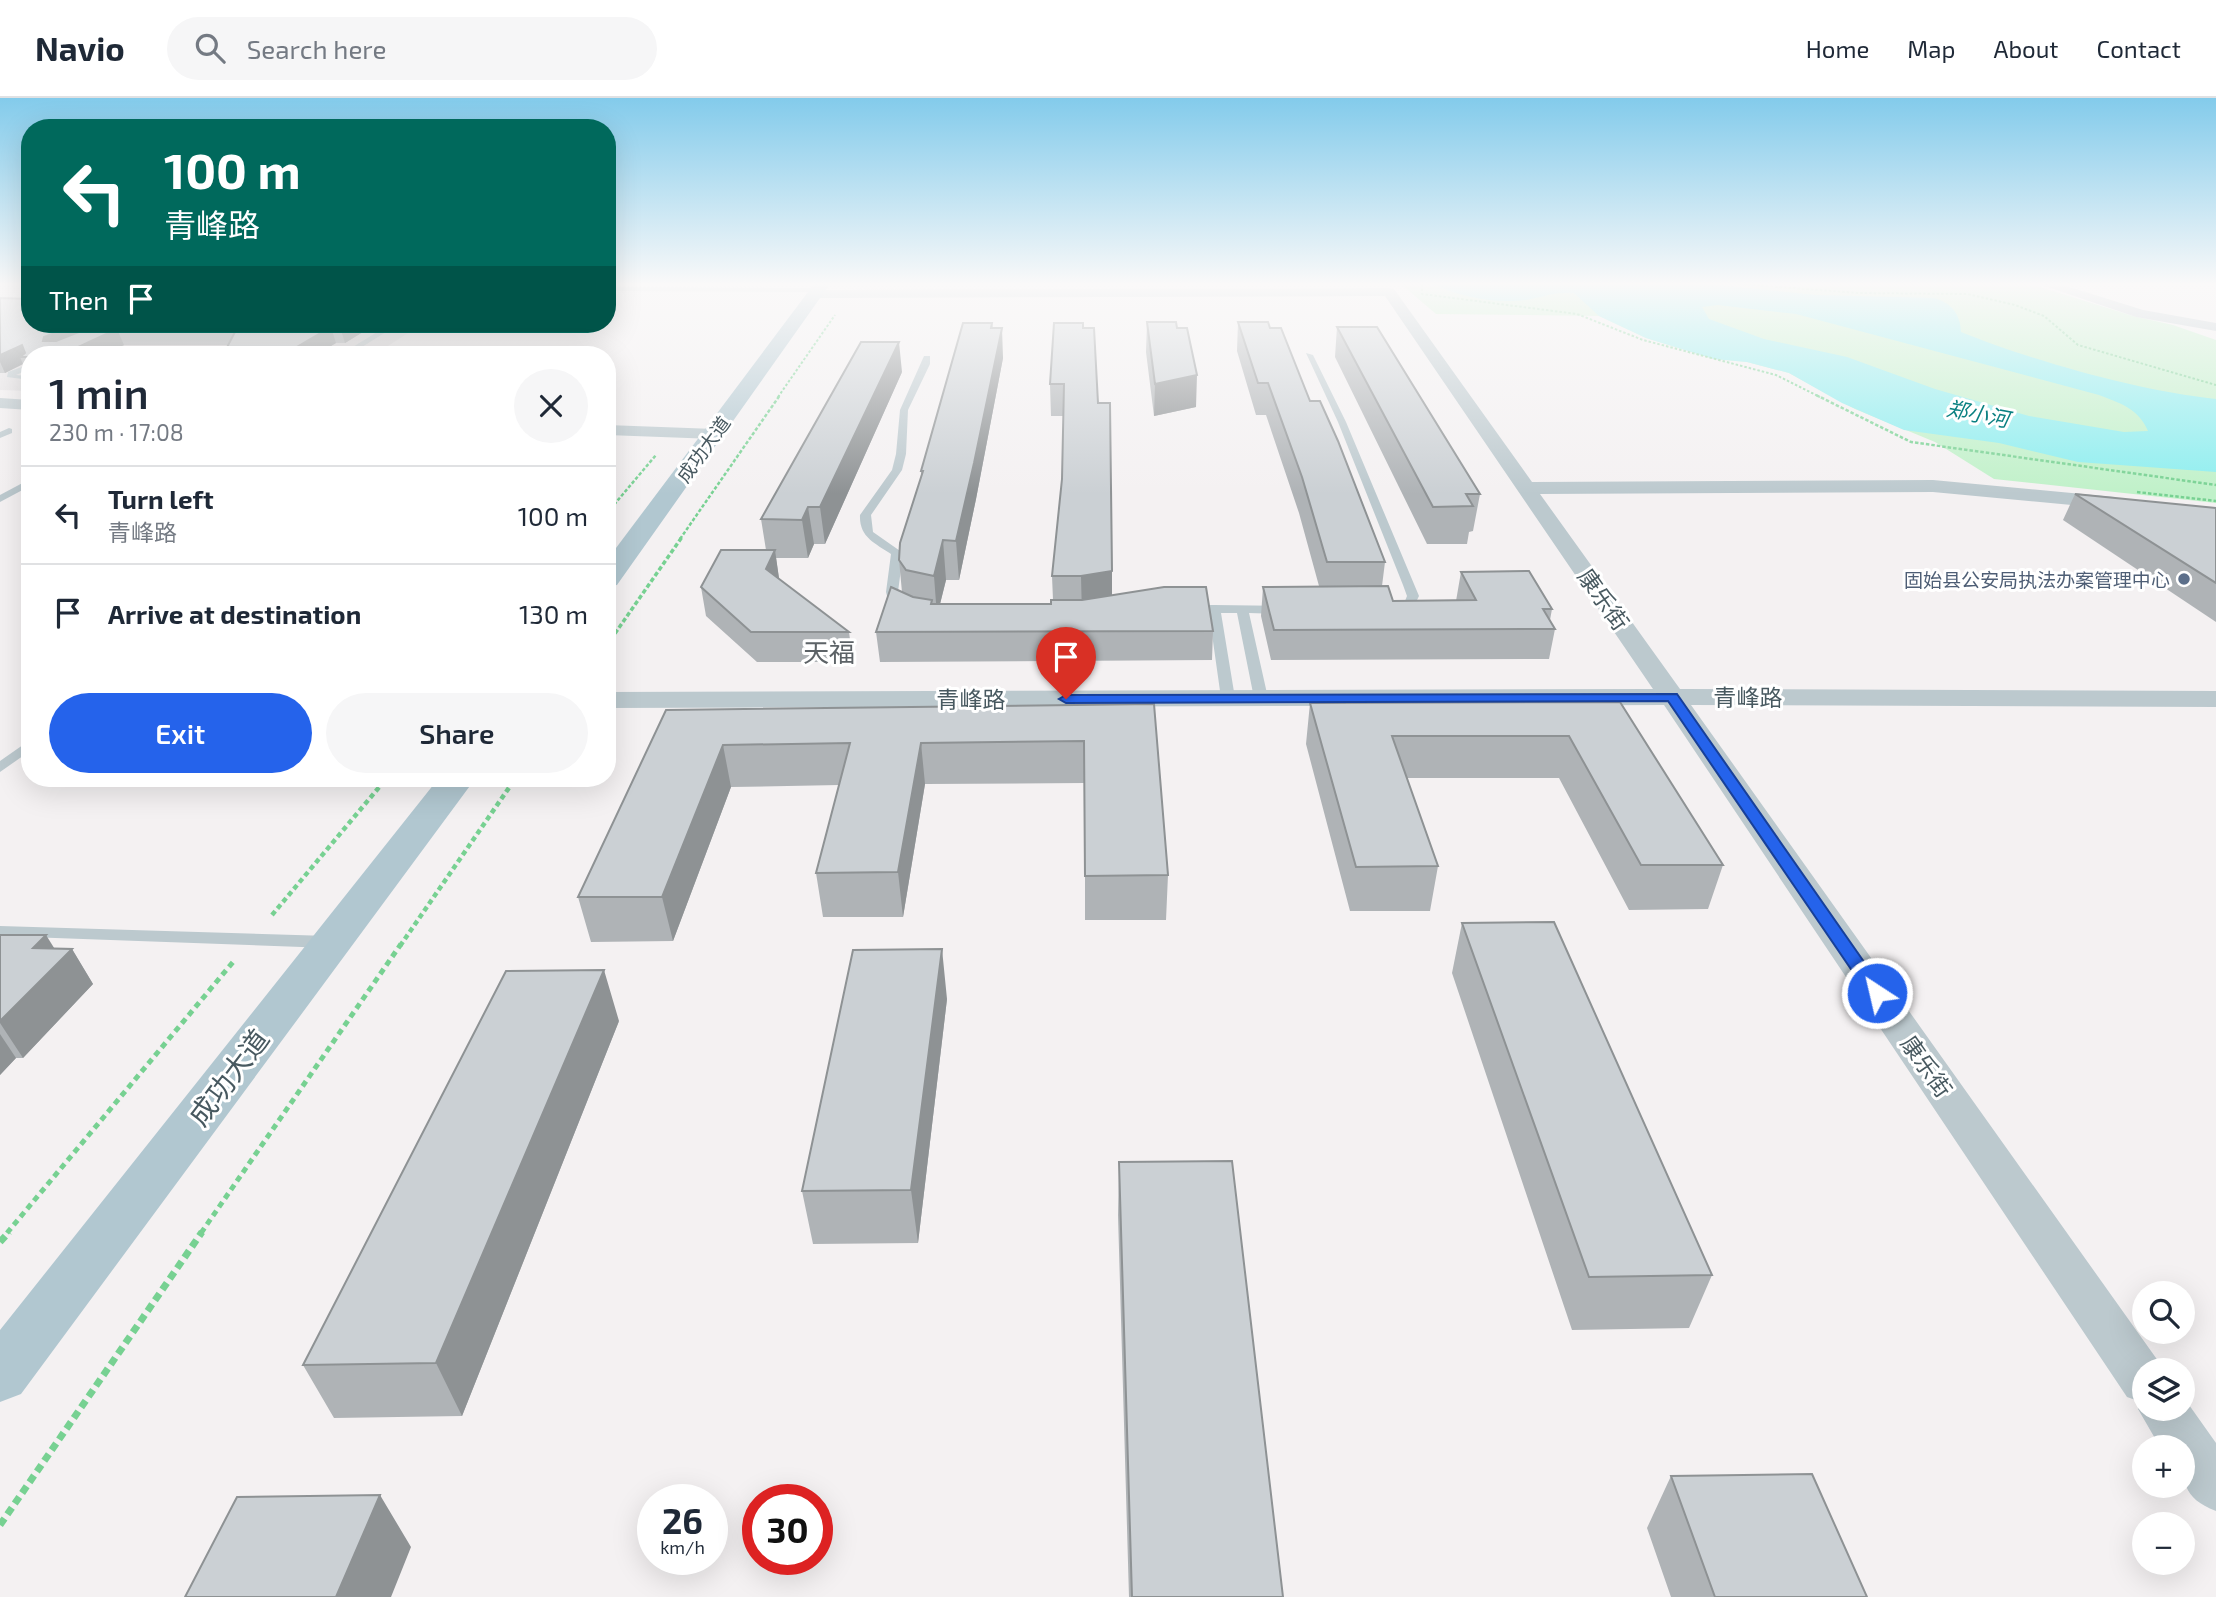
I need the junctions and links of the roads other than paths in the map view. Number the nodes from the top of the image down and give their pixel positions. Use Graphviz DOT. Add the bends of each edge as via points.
graph roads {
  1 [pos="772,354"];
  2 [pos="1432,354"];
  3 [pos="1309,355"];
  4 [pos="927,358"];
  5 [pos="21,370"];
  6 [pos="21,378"];
  7 [pos="0,403"];
  8 [pos="21,404"];
  9 [pos="616,429"];
  10 [pos="715,434"];
  11 [pos="21,487"];
  12 [pos="1526,488"];
  13 [pos="2,497"];
  14 [pos="2136,499"];
  15 [pos="616,567"];
  16 [pos="1177,609"];
  17 [pos="1214,609"];
  18 [pos="1242,610"];
  19 [pos="1291,610"];
  20 [pos="1388,610"];
  21 [pos="904,614"];
  22 [pos="1672,697"];
  23 [pos="1228,698"];
  24 [pos="1261,698"];
  25 [pos="2216,699"];
  26 [pos="616,700"];
  27 [pos="21,751"];
  28 [pos="0,768"];
  29 [pos="451,787"];
  30 [pos="0,931"];
  31 [pos="332,942"];
  32 [pos="2132,1364"];
  33 [pos="0,1375"];
  34 [pos="2171,1421"];
  35 [pos="2216,1486"];
  1 -- 10 [label="main road, 成功大道"];
  2 -- 12 [label="street, 康乐街"];
  3 -- 20 [label="lane" via="1342,422 1413,596 1410,603"];
  4 -- 21 [label="lane" via="904,411 898,469 864,518 868,534 897,553 892,598"];
  5 -- 6 [label="lane" via="11,374"];
  7 -- 8 [label="street"];
  9 -- 10 [label="street"];
  10 -- 15 [label="main road, 成功大道"];
  11 -- 13 [label="lane"];
  12 -- 14 [label="street" via="1933,486"];
  12 -- 22 [label="street, 康乐街"];
  16 -- 17 [label="lane"];
  17 -- 18 [label="lane"];
  17 -- 23 [label="lane"];
  18 -- 19 [label="lane"];
  18 -- 24 [label="lane"];
  22 -- 24 [label="street, 青峰路"];
  22 -- 25 [label="street, 青峰路"];
  22 -- 32 [label="street, 康乐街"];
  23 -- 24 [label="street, 青峰路"];
  23 -- 26 [label="street, 青峰路"];
  27 -- 28 [label="lane"];
  29 -- 31 [label="main road, 成功大道"];
  30 -- 31 [label="lane"];
  31 -- 33 [label="main road, 成功大道"];
  34 -- 35 [label="street"];
}
